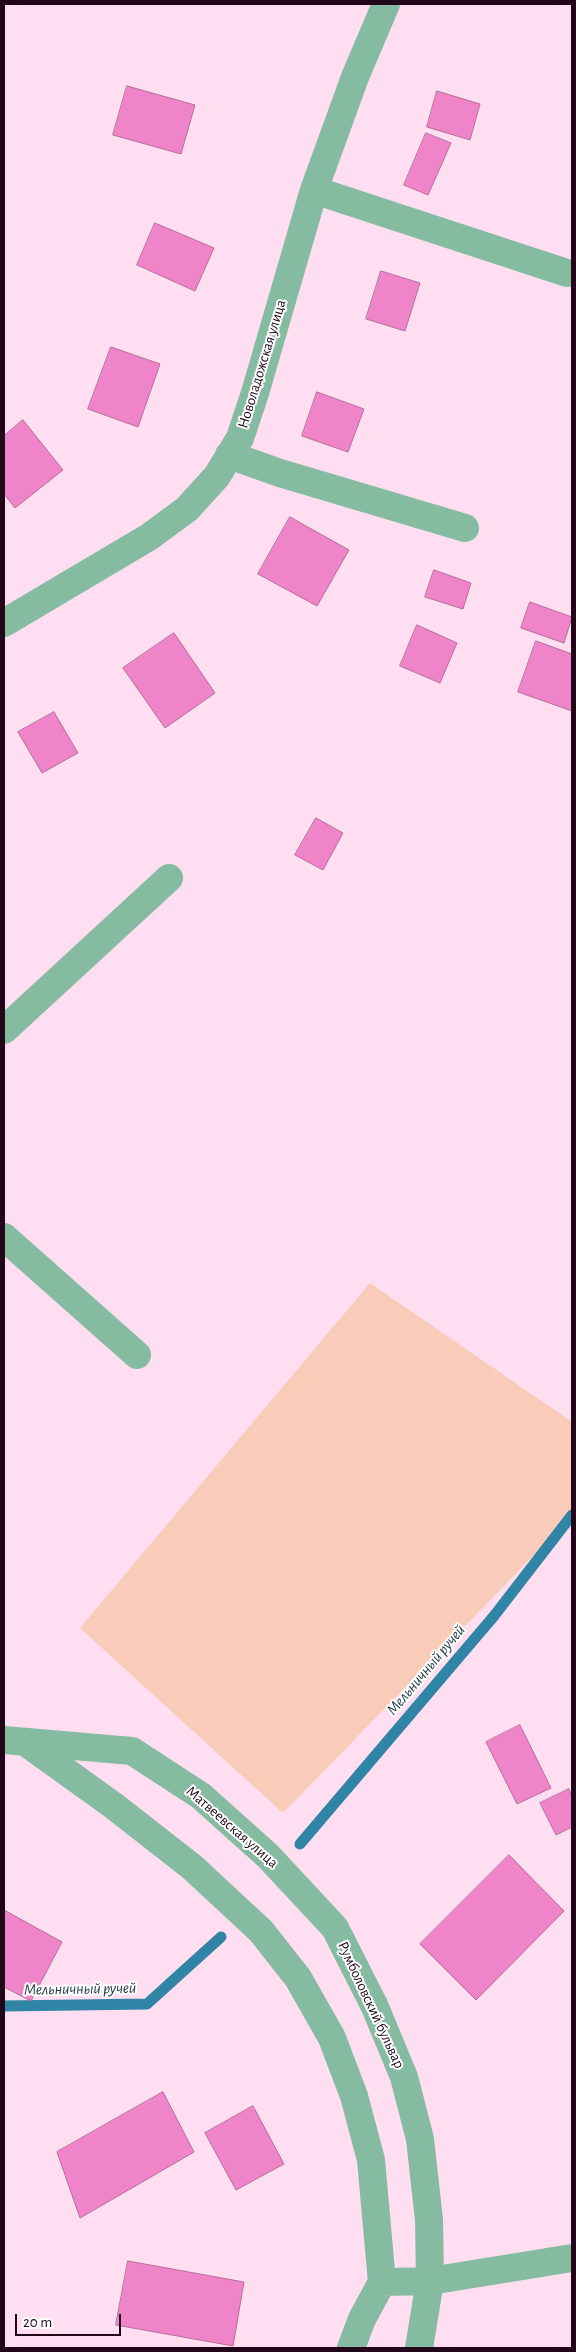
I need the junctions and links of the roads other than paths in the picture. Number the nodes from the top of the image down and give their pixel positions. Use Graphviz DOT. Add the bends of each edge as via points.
graph roads {
  1 [pos="386,4"];
  2 [pos="314,190"];
  3 [pos="567,273"];
  4 [pos="229,455"];
  5 [pos="465,528"];
  6 [pos="4,623"];
  7 [pos="170,878"];
  8 [pos="4,1030"];
  9 [pos="4,1237"];
  10 [pos="137,1355"];
  11 [pos="14,1741"];
  12 [pos="335,1928"];
  13 [pos="572,2258"];
  14 [pos="430,2281"];
  15 [pos="382,2282"];
  16 [pos="350,2348"];
  17 [pos="419,2348"];
  1 -- 2 [label="street, Новоладожская улица" via="355,77"];
  2 -- 3 [label="street"];
  2 -- 4 [label="street, Новоладожская улица" via="255,392 240,438"];
  4 -- 5 [label="street"];
  4 -- 6 [label="street, Новоладожская улица" via="217,476 187,509 149,537"];
  7 -- 8 [label="street"];
  9 -- 10 [label="street"];
  11 -- 12 [label="street, Матвеевская улица" via="132,1751 200,1796 268,1856"];
  11 -- 15 [label="street, Матвеевская улица" via="114,1806 192,1867 261,1931 298,1978 327,2030 354,2096 371,2160"];
  12 -- 14 [label="street, Румболовский бульвар" via="375,2007 404,2077 420,2139 430,2220"];
  13 -- 14 [label="street"];
  14 -- 15 [label="street"];
  14 -- 17 [label="street, Румболовский бульвар"];
  15 -- 16 [label="street"];
}
